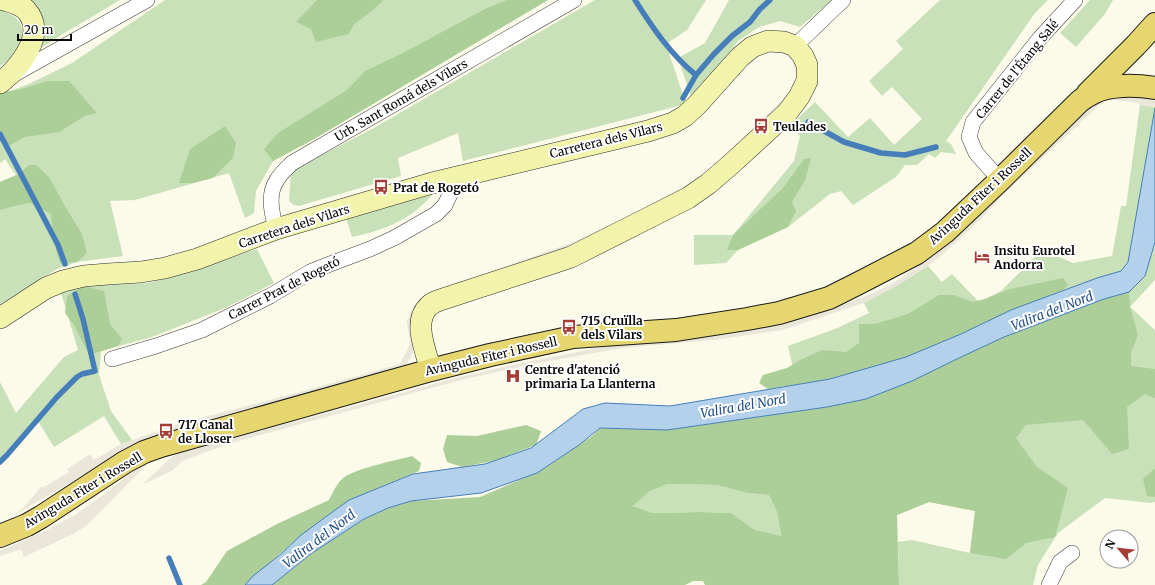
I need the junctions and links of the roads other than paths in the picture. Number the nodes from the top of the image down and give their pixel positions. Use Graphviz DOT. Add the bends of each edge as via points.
graph roads {
  1 [pos="4,0"];
  2 [pos="147,0"];
  3 [pos="574,0"];
  4 [pos="843,0"];
  5 [pos="1075,0"];
  6 [pos="1155,24"];
  7 [pos="1136,45"];
  8 [pos="795,46"];
  9 [pos="1,82"];
  10 [pos="1152,88"];
  11 [pos="1080,101"];
  12 [pos="452,178"];
  13 [pos="1000,180"];
  14 [pos="276,229"];
  15 [pos="0,318"];
  16 [pos="112,359"];
  17 [pos="432,370"];
  18 [pos="0,536"];
  19 [pos="1072,553"];
  20 [pos="1049,585"];
  1 -- 9 [label="street" via="26,10 34,22 34,37 18,67"];
  2 -- 9 [label="street"];
  3 -- 14 [label="street, Urb. Sant Romá dels Vilars" via="292,163 276,181 273,191 272,216"];
  4 -- 8 [label="street"];
  5 -- 13 [label="street, Carrer de l'Étang Salé" via="1040,38 973,122 969,138 976,153"];
  6 -- 7 [label="main road"];
  7 -- 10 [label="main road" via="1131,67 1134,75"];
  7 -- 11 [label="main road"];
  8 -- 12 [label="street, Carretera dels Vilars" via="768,41 752,47 698,105 673,123"];
  8 -- 17 [label="street" via="807,65 807,81 799,97 787,113 708,184 662,212 571,257 440,300 429,306 420,324"];
  10 -- 11 [label="main road, Avinguda Fiter i Rossell" via="1106,88"];
  11 -- 13 [label="main road, Avinguda Fiter i Rossell"];
  12 -- 14 [label="street, Carretera dels Vilars"];
  12 -- 16 [label="street, Carrer Prat de Rogetó" via="452,190 445,205 436,214 394,238 310,272 270,296 202,330"];
  13 -- 17 [label="main road, Avinguda Fiter i Rossell" via="945,232 917,253 829,298 779,313 747,319 676,330 573,338"];
  14 -- 15 [label="street, Carretera dels Vilars" via="197,259 165,268 63,280"];
  17 -- 18 [label="main road, Avinguda Fiter i Rossell" via="144,452 124,462 41,517"];
  19 -- 20 [label="street" via="1060,562"];
}
